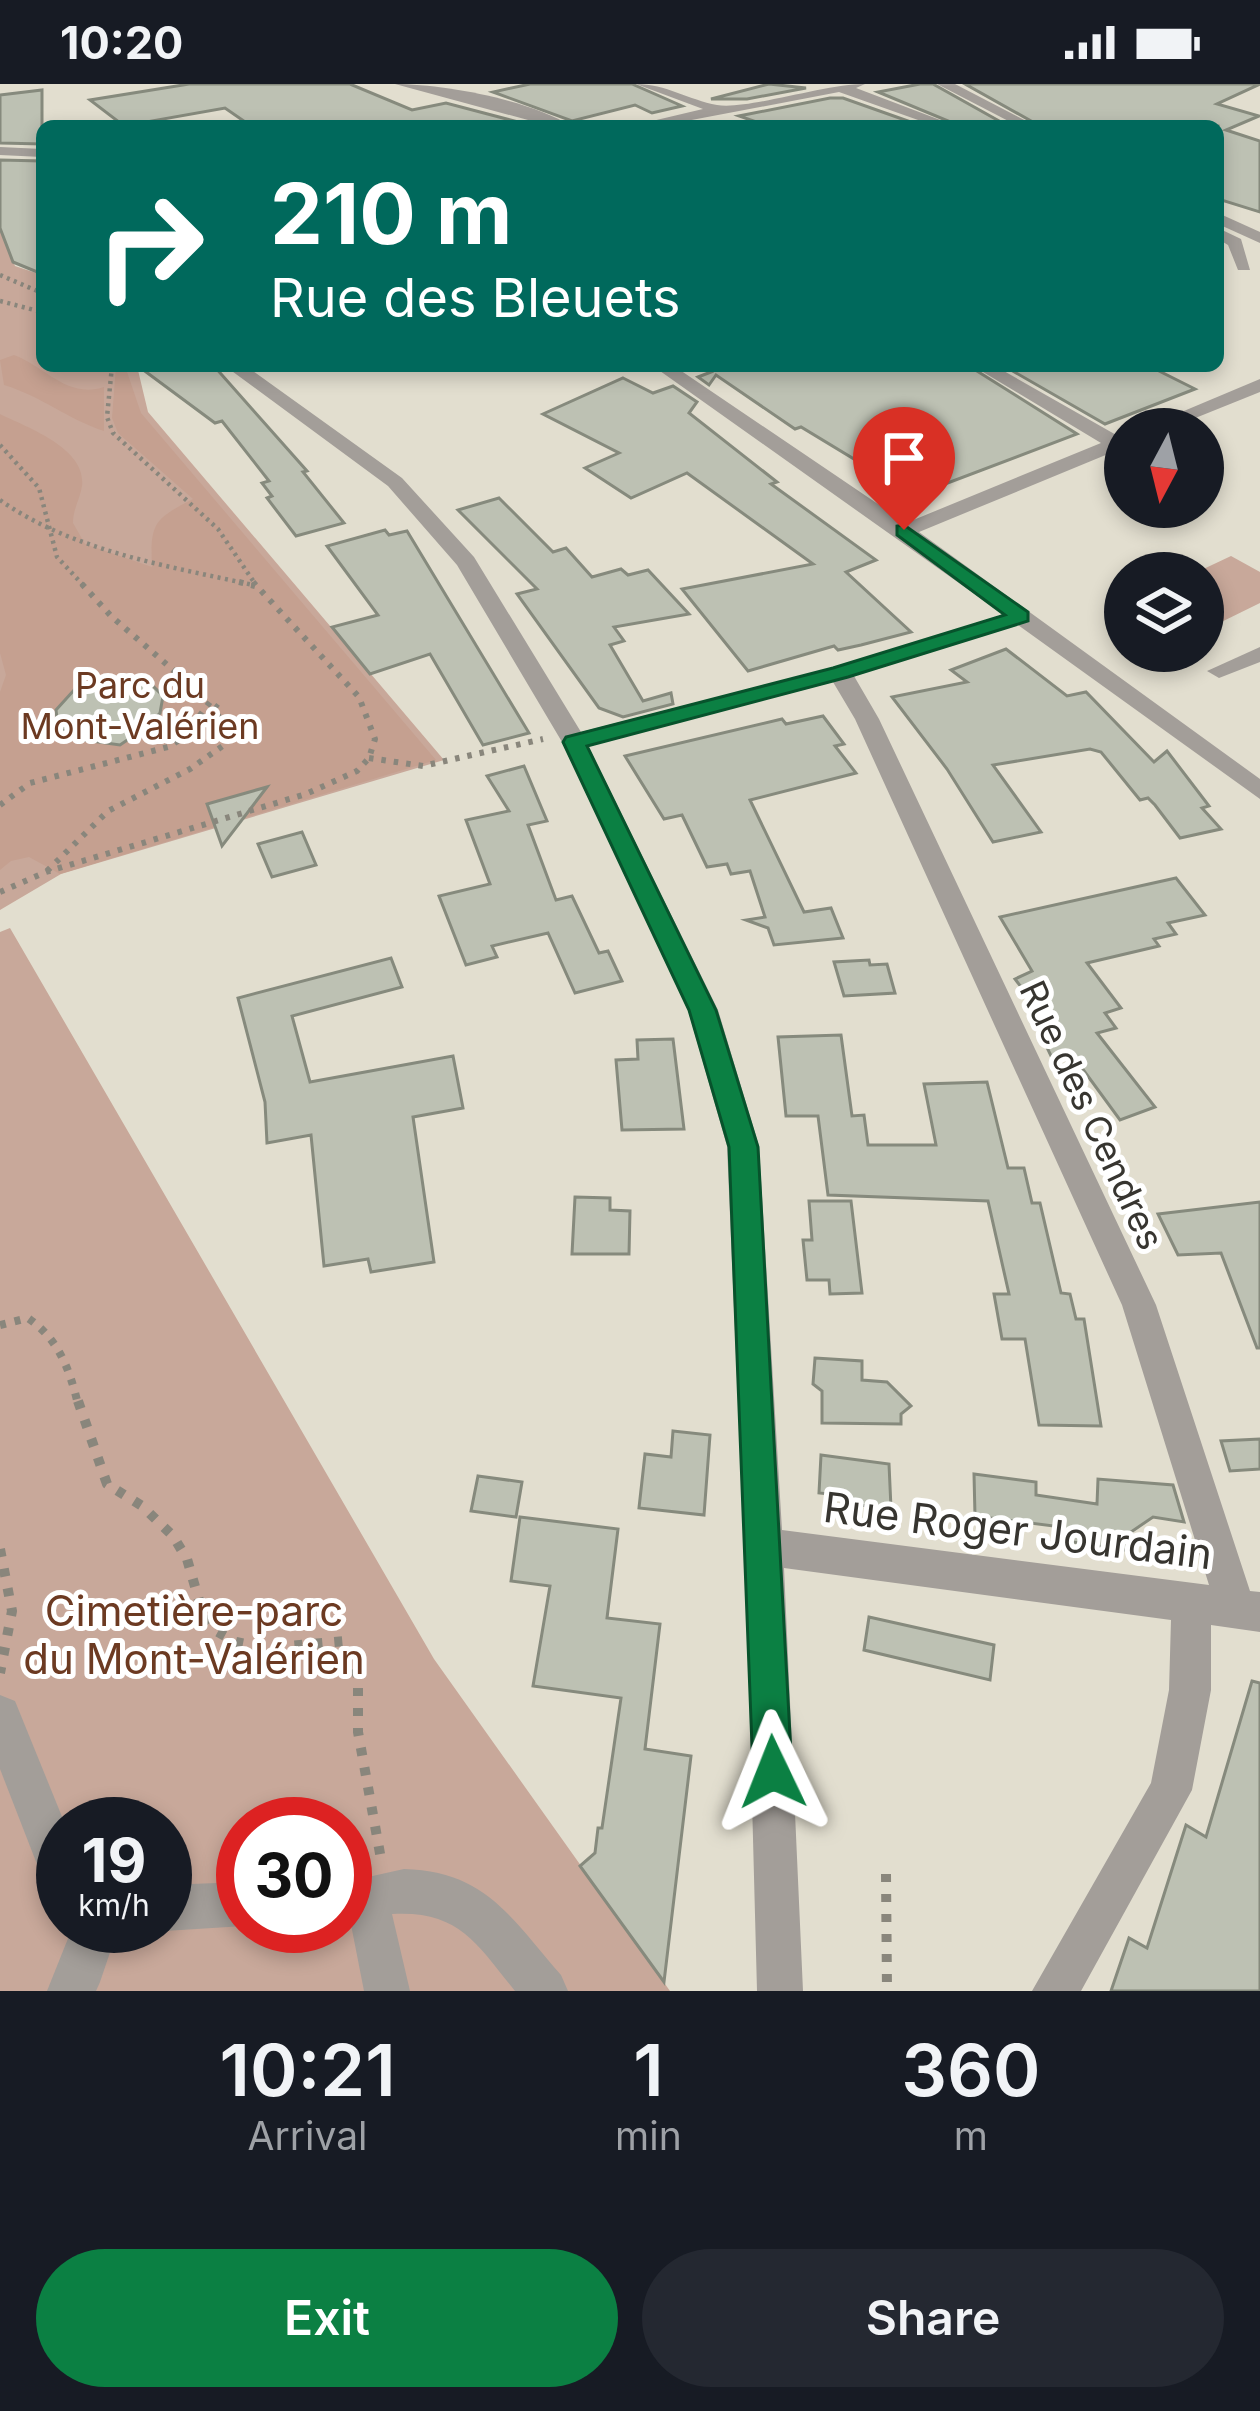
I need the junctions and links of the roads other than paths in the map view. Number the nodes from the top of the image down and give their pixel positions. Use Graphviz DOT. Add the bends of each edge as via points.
graph roads {
  1 [pos="402,84"];
  2 [pos="643,84"];
  3 [pos="858,84"];
  4 [pos="944,84"];
  5 [pos="834,86"];
  6 [pos="721,111"];
  7 [pos="545,120"];
  8 [pos="671,120"];
  9 [pos="932,120"];
  10 [pos="1017,120"];
  11 [pos="0,151"];
  12 [pos="36,153"];
  13 [pos="1224,221"];
  14 [pos="1224,236"];
  15 [pos="1260,238"];
  16 [pos="1252,266"];
  17 [pos="243,372"];
  18 [pos="671,372"];
  19 [pos="993,372"];
  20 [pos="1260,385"];
  21 [pos="1203,408"];
  22 [pos="1104,432"];
  23 [pos="1104,448"];
  24 [pos="904,530"];
  25 [pos="1020,617"];
  26 [pos="1260,654"];
  27 [pos="1224,669"];
  28 [pos="840,673"];
  29 [pos="557,741"];
  30 [pos="1260,791"];
  31 [pos="763,1546"];
  32 [pos="1191,1600"];
  33 [pos="1247,1609"];
  34 [pos="0,1716"];
  35 [pos="36,1806"];
  36 [pos="372,1895"];
  37 [pos="372,1922"];
  38 [pos="87,1953"];
  39 [pos="70,1991"];
  40 [pos="387,1991"];
  41 [pos="545,1991"];
  42 [pos="780,1991"];
  43 [pos="1055,1991"];
  1 -- 7 [label="street"];
  2 -- 6 [label="street"];
  3 -- 5 [label="street"];
  4 -- 10 [label="street"];
  5 -- 6 [label="street"];
  5 -- 9 [label="street"];
  6 -- 8 [label="street"];
  11 -- 12 [label="street"];
  13 -- 15 [label="street"];
  14 -- 16 [label="street"];
  17 -- 29 [label="street" via="409,498 466,562"];
  18 -- 24 [label="street"];
  19 -- 22 [label="street"];
  20 -- 21 [label="street"];
  23 -- 24 [label="street"];
  24 -- 25 [label="street"];
  25 -- 28 [label="street"];
  25 -- 30 [label="street"];
  26 -- 27 [label="street"];
  28 -- 29 [label="street"];
  28 -- 33 [label="street, Rue des Cendres" via="1139,1305"];
  29 -- 31 [label="street" via="703,1010 743,1147"];
  31 -- 32 [label="street, Rue Roger Jourdain"];
  31 -- 42 [label="street"];
  32 -- 33 [label="street, Rue Roger Jourdain"];
  32 -- 43 [label="street" via="1190,1690 1171,1790"];
  34 -- 35 [label="street"];
  36 -- 41 [label="street" via="435,1896 467,1906"];
  37 -- 40 [label="street"];
  38 -- 39 [label="street"];
}
